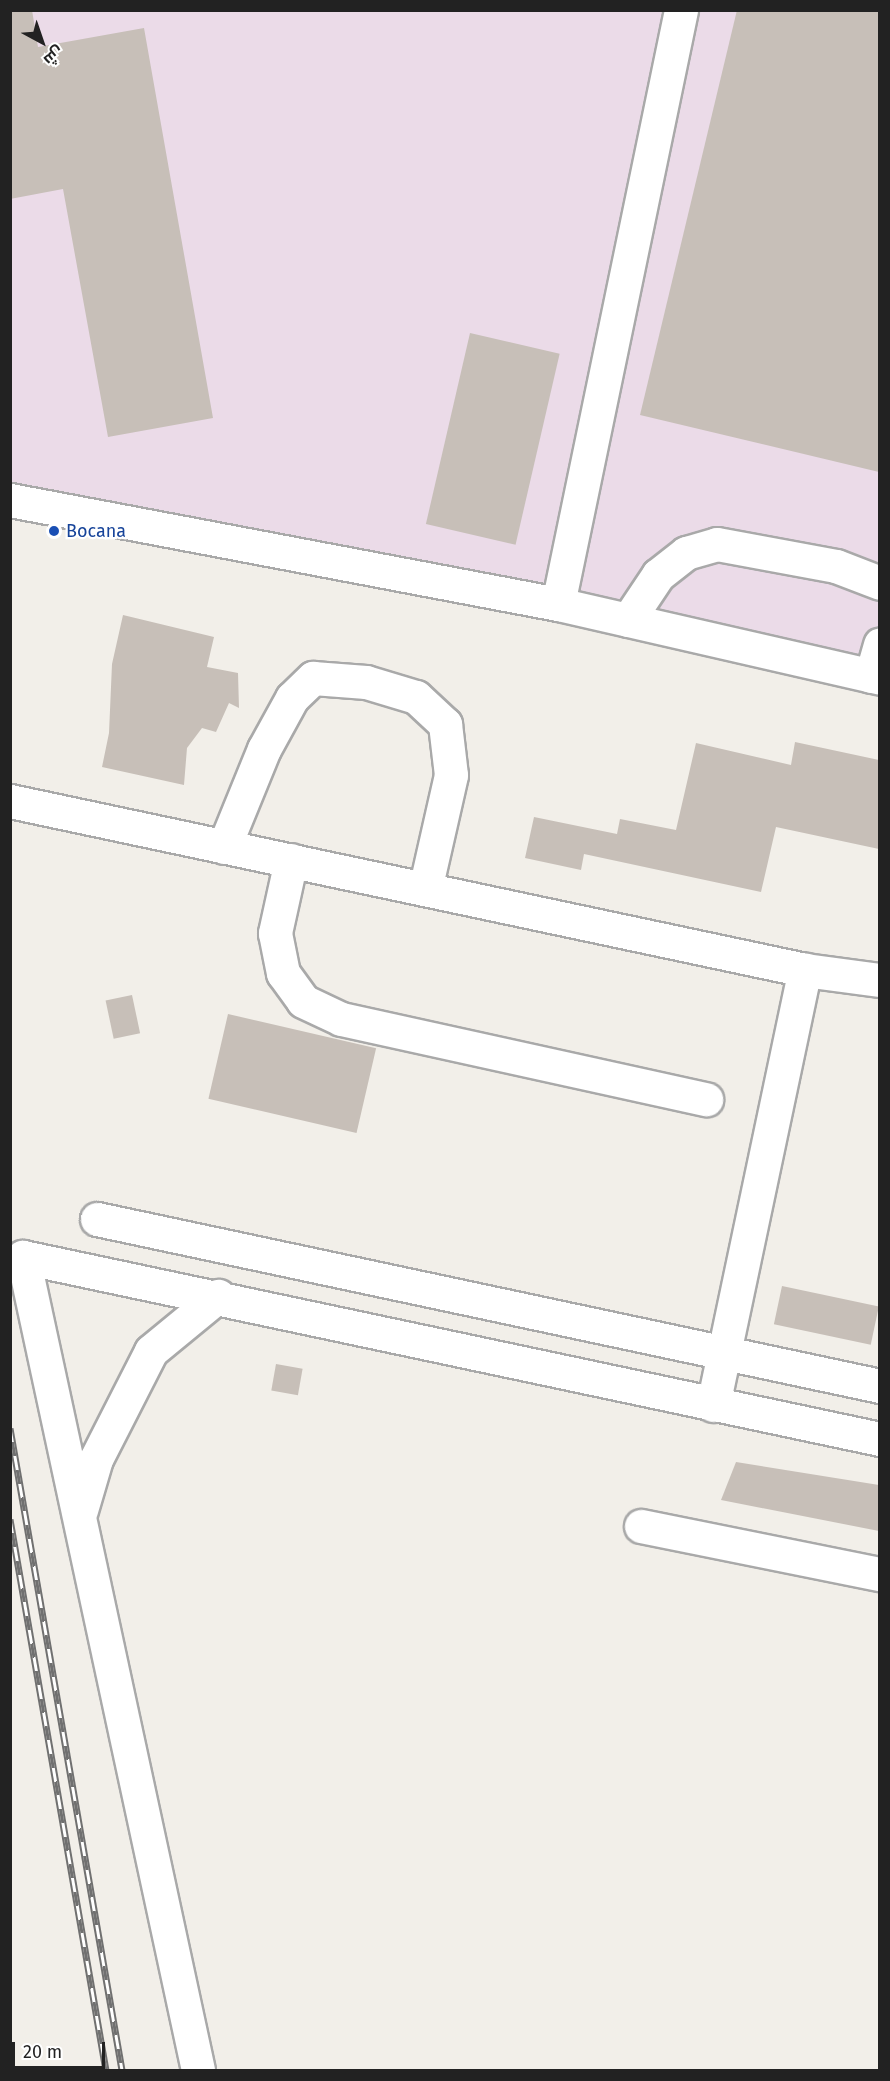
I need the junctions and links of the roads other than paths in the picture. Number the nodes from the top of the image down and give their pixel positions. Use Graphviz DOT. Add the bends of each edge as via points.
graph roads {
  1 [pos="681,10"];
  2 [pos="10,500"];
  3 [pos="879,583"];
  4 [pos="558,604"];
  5 [pos="628,620"];
  6 [pos="879,644"];
  7 [pos="875,677"];
  8 [pos="10,801"];
  9 [pos="224,847"];
  10 [pos="291,860"];
  11 [pos="425,889"];
  12 [pos="805,970"];
  13 [pos="879,980"];
  14 [pos="706,1099"];
  15 [pos="97,1219"];
  16 [pos="218,1296"];
  17 [pos="720,1353"];
  18 [pos="879,1386"];
  19 [pos="713,1405"];
  20 [pos="879,1439"];
  21 [pos="80,1512"];
  22 [pos="641,1526"];
  23 [pos="879,1574"];
  24 [pos="198,2070"];
  1 -- 4 [label="street"];
  2 -- 4 [label="street"];
  3 -- 5 [label="street" via="836,566 717,544 686,553 658,575"];
  4 -- 5 [label="street"];
  5 -- 7 [label="street"];
  6 -- 7 [label="street"];
  8 -- 9 [label="street"];
  9 -- 10 [label="street"];
  9 -- 11 [label="street" via="264,749 292,698 313,678 366,682 416,698 445,724 451,774"];
  10 -- 11 [label="street"];
  10 -- 14 [label="street" via="275,933 283,974 303,1001 341,1019"];
  11 -- 12 [label="street"];
  12 -- 13 [label="street"];
  12 -- 17 [label="street"];
  15 -- 17 [label="street"];
  16 -- 19 [label="street"];
  16 -- 21 [label="street" via="152,1351 96,1459"];
  16 -- 21 [label="street" via="23,1257"];
  17 -- 18 [label="street"];
  17 -- 19 [label="street"];
  19 -- 20 [label="street"];
  21 -- 24 [label="street"];
  22 -- 23 [label="street"];
}
